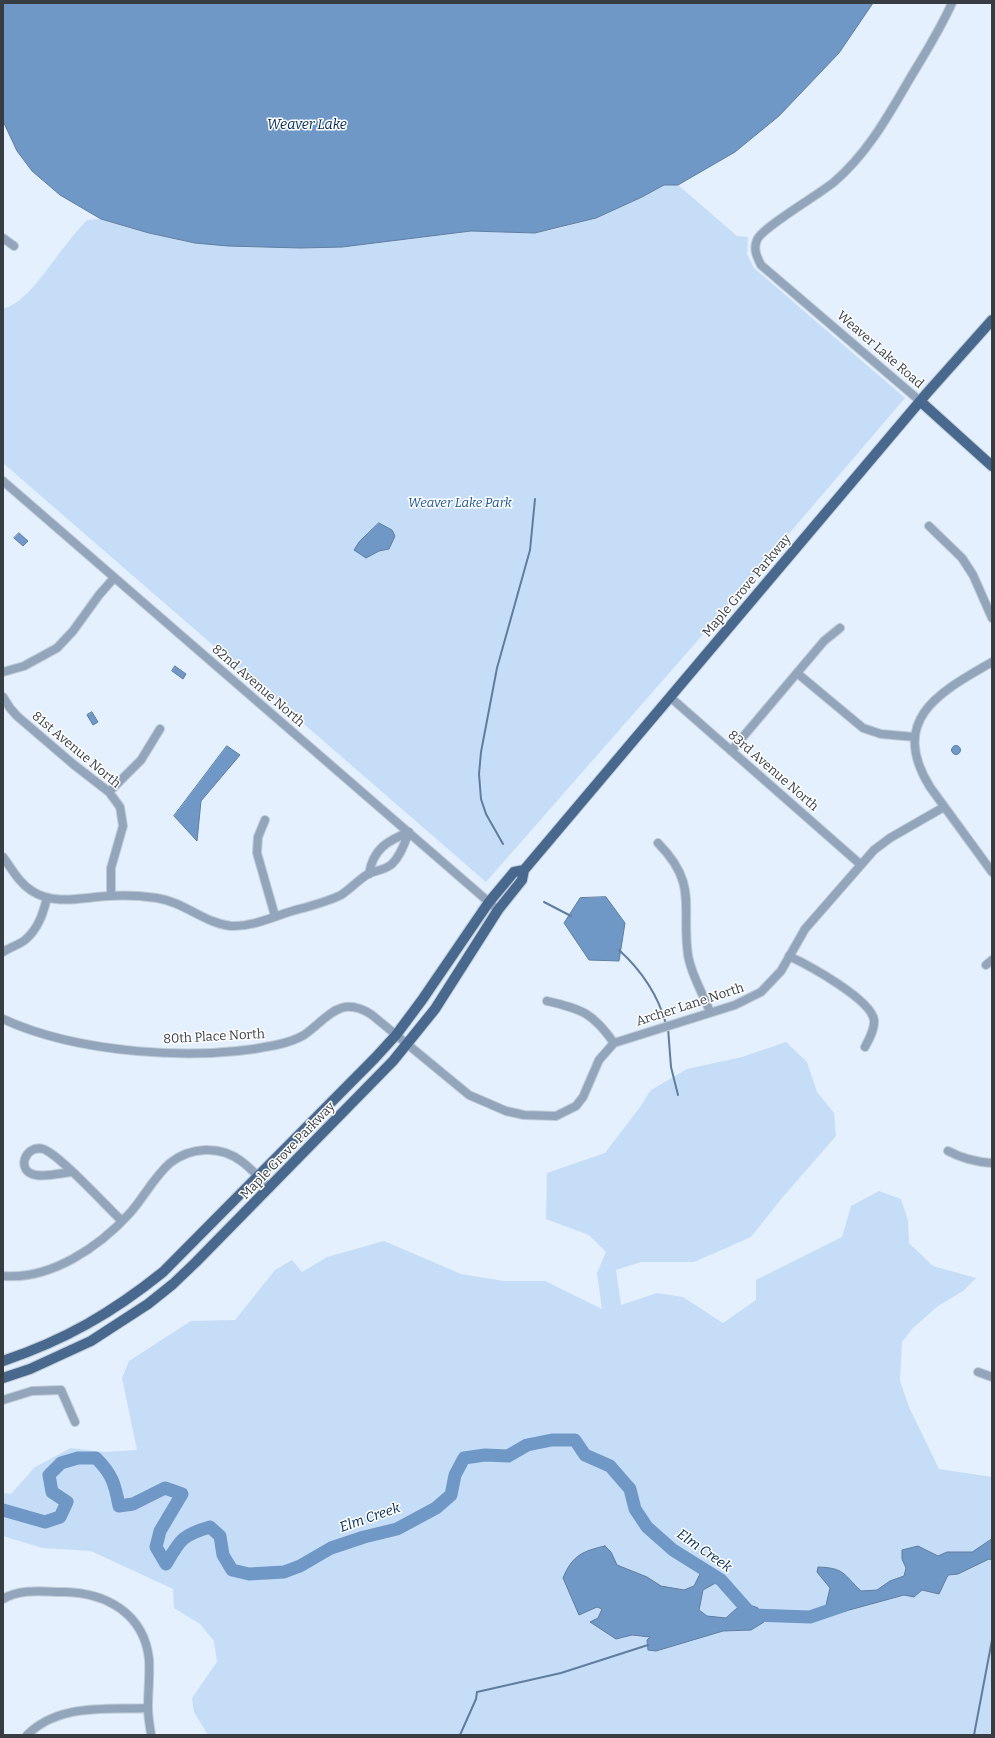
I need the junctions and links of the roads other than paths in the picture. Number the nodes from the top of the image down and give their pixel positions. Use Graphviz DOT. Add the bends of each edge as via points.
graph roads {
  1 [pos="952,3"];
  2 [pos="3,238"];
  3 [pos="14,246"];
  4 [pos="992,320"];
  5 [pos="920,401"];
  6 [pos="992,466"];
  7 [pos="3,481"];
  8 [pos="928,526"];
  9 [pos="114,578"];
  10 [pos="992,618"];
  11 [pos="840,628"];
  12 [pos="992,662"];
  13 [pos="3,672"];
  14 [pos="797,672"];
  15 [pos="3,697"];
  16 [pos="670,697"];
  17 [pos="160,729"];
  18 [pos="915,737"];
  19 [pos="731,751"];
  20 [pos="109,792"];
  21 [pos="944,807"];
  22 [pos="265,820"];
  23 [pos="409,832"];
  24 [pos="658,843"];
  25 [pos="3,857"];
  26 [pos="860,864"];
  27 [pos="524,870"];
  28 [pos="992,872"];
  29 [pos="369,874"];
  30 [pos="111,896"];
  31 [pos="47,898"];
  32 [pos="489,902"];
  33 [pos="498,910"];
  34 [pos="275,916"];
  35 [pos="3,952"];
  36 [pos="789,956"];
  37 [pos="547,1001"];
  38 [pos="710,1012"];
  39 [pos="3,1019"];
  40 [pos="396,1035"];
  41 [pos="407,1044"];
  42 [pos="614,1044"];
  43 [pos="865,1047"];
  44 [pos="948,1151"];
  45 [pos="992,1162"];
  46 [pos="72,1172"];
  47 [pos="258,1177"];
  48 [pos="270,1188"];
  49 [pos="122,1221"];
  50 [pos="3,1276"];
  51 [pos="3,1361"];
  52 [pos="978,1372"];
  53 [pos="992,1377"];
  54 [pos="3,1378"];
  55 [pos="3,1400"];
  56 [pos="75,1422"];
  57 [pos="3,1599"];
  58 [pos="148,1708"];
  59 [pos="27,1735"];
  60 [pos="151,1735"];
  1 -- 5 [label="street, Weaver Lake Road" via="929,47 868,146 853,165 815,197 762,232 756,240 755,252 761,265"];
  2 -- 3 [label="street"];
  4 -- 5 [label="main road, Maple Grove Parkway"];
  5 -- 6 [label="main road, Weaver Lake Road"];
  5 -- 16 [label="main road, Maple Grove Parkway"];
  7 -- 9 [label="street, 82nd Avenue North"];
  8 -- 10 [label="street" via="962,558 974,575"];
  9 -- 13 [label="street" via="99,594 74,631 57,648 24,666"];
  9 -- 23 [label="street, 82nd Avenue North"];
  11 -- 14 [label="street" via="824,641"];
  12 -- 18 [label="street" via="939,695 923,714"];
  14 -- 18 [label="street" via="863,728 881,734"];
  14 -- 19 [label="street"];
  15 -- 20 [label="street, 81st Avenue North" via="17,716"];
  16 -- 19 [label="street, 83rd Avenue North"];
  16 -- 27 [label="main road, Maple Grove Parkway"];
  17 -- 20 [label="street" via="142,760"];
  18 -- 21 [label="street" via="915,749 922,774"];
  19 -- 26 [label="street, 83rd Avenue North"];
  20 -- 30 [label="street, 81st Avenue North" via="120,807 123,826 111,868"];
  21 -- 26 [label="street, Archer Lane North" via="890,838"];
  21 -- 28 [label="street"];
  22 -- 34 [label="street" via="258,837 256,853"];
  23 -- 29 [label="street" via="402,850 392,864"];
  23 -- 29 [label="street" via="384,844 374,856"];
  23 -- 32 [label="street, 82nd Avenue North"];
  24 -- 38 [label="street" via="673,860 683,882 687,898 688,955"];
  25 -- 31 [label="street" via="24,885"];
  26 -- 36 [label="street, Archer Lane North" via="805,929"];
  27 -- 32 [label="main road, Maple Grove Parkway" via="514,872"];
  27 -- 33 [label="main road, Maple Grove Parkway" via="522,880"];
  29 -- 34 [label="street" via="352,889 338,896"];
  30 -- 31 [label="street"];
  30 -- 34 [label="street" via="177,903 216,923 230,926 258,923"];
  31 -- 35 [label="street" via="41,918 33,932 25,940"];
  32 -- 33 [label="street, 82nd Avenue North"];
  32 -- 40 [label="main road, Maple Grove Parkway"];
  33 -- 41 [label="main road, Maple Grove Parkway" via="456,977"];
  36 -- 38 [label="street, Archer Lane North" via="772,982 761,992 748,1000"];
  36 -- 43 [label="street" via="843,987 871,1013 874,1027"];
  37 -- 42 [label="street" via="588,1014 597,1021"];
  38 -- 42 [label="street, Archer Lane North"];
  39 -- 40 [label="street, 80th Place North" via="46,1034 83,1043 160,1052 229,1051 275,1045 303,1035 334,1010 347,1007 366,1011"];
  40 -- 41 [label="street, 80th Place North"];
  40 -- 47 [label="main road, Maple Grove Parkway"];
  41 -- 42 [label="street, Archer Lane North" via="469,1095 506,1111 544,1117 556,1116 576,1106 589,1087 599,1060"];
  41 -- 48 [label="main road, Maple Grove Parkway"];
  44 -- 45 [label="street" via="973,1162"];
  46 -- 46 [label="street" via="44,1149 30,1151 24,1162 24,1168 36,1175"];
  46 -- 49 [label="street"];
  47 -- 48 [label="street"];
  47 -- 49 [label="street" via="241,1160 230,1154 217,1150 192,1152 170,1163"];
  47 -- 51 [label="main road, Maple Grove Parkway" via="185,1251 138,1292 84,1327"];
  48 -- 54 [label="main road, Maple Grove Parkway" via="174,1284 148,1304 91,1341 30,1369"];
  49 -- 50 [label="street" via="95,1244 54,1267 28,1276"];
  52 -- 53 [label="street"];
  55 -- 56 [label="street" via="32,1391 61,1390"];
  57 -- 58 [label="street" via="16,1593 74,1592 90,1594 119,1607 137,1626 146,1644 149,1659"];
  58 -- 59 [label="street" via="64,1713 49,1718"];
  58 -- 60 [label="street"];
}
